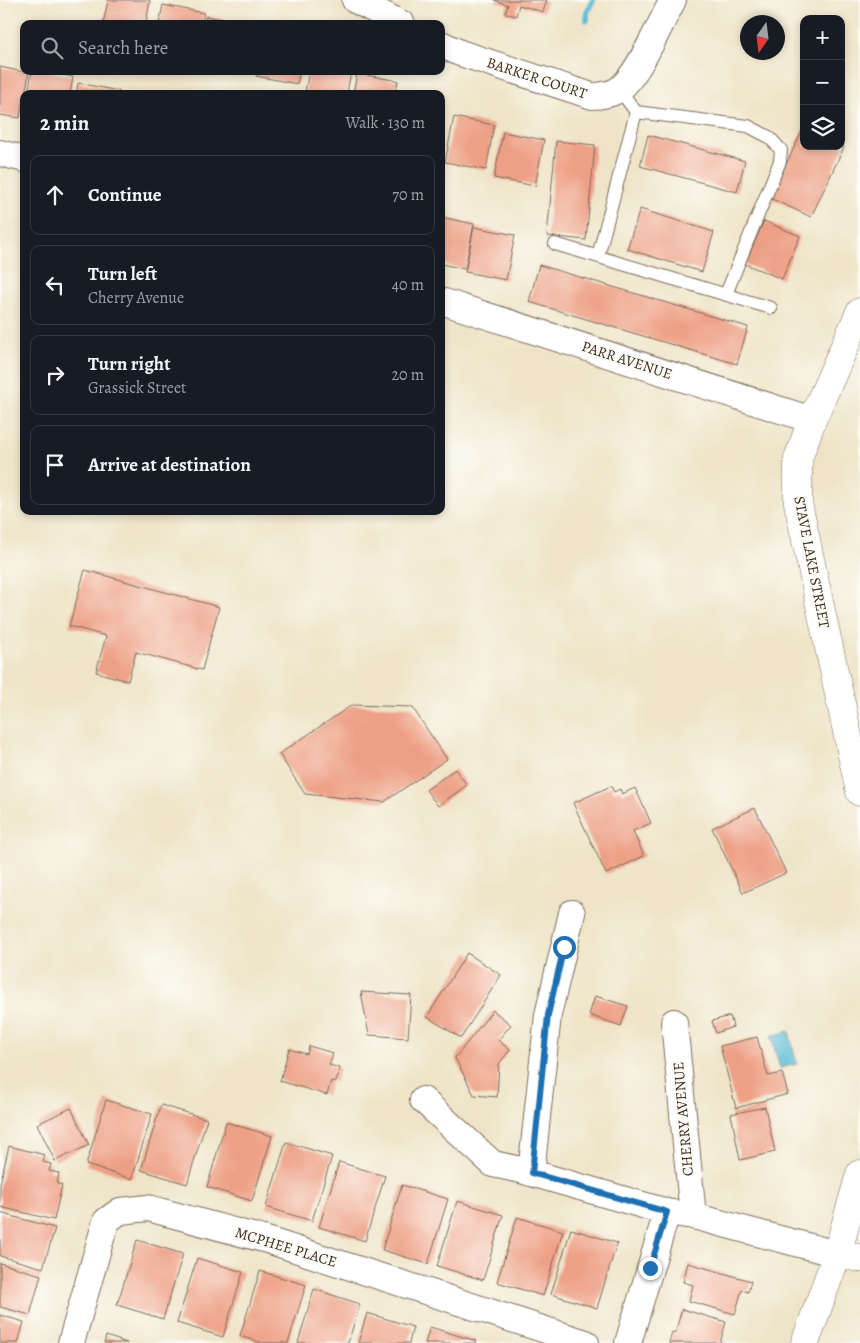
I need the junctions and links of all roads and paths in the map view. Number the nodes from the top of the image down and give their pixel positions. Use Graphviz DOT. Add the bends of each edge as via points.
graph roads {
  1 [pos="355,0"];
  2 [pos="673,0"];
  3 [pos="394,20"];
  4 [pos="445,46"];
  5 [pos="619,90"];
  6 [pos="636,112"];
  7 [pos="0,153"];
  8 [pos="20,158"];
  9 [pos="555,244"];
  10 [pos="598,256"];
  11 [pos="726,294"];
  12 [pos="445,302"];
  13 [pos="771,308"];
  14 [pos="860,312"];
  15 [pos="812,420"];
  16 [pos="860,792"];
  17 [pos="572,913"];
  18 [pos="674,1022"];
  19 [pos="423,1100"];
  20 [pos="532,1173"];
  21 [pos="860,1174"];
  22 [pos="667,1212"];
  23 [pos="693,1216"];
  24 [pos="849,1256"];
  25 [pos="71,1343"];
  26 [pos="586,1343"];
  27 [pos="628,1343"];
  28 [pos="804,1343"];
  1 -- 3 [label="street"];
  2 -- 5 [label="street" via="634,76"];
  4 -- 5 [label="street, BARKER COURT" via="592,96 604,96"];
  5 -- 6 [label="lane"];
  6 -- 10 [label="lane"];
  6 -- 11 [label="lane" via="748,126 769,137 781,150 780,161"];
  7 -- 8 [label="street"];
  9 -- 10 [label="lane"];
  10 -- 11 [label="lane"];
  11 -- 13 [label="lane"];
  12 -- 15 [label="street, PARR AVENUE"];
  14 -- 15 [label="main road, STAVE LAKE STREET"];
  15 -- 16 [label="main road, STAVE LAKE STREET" via="798,459 798,503"];
  17 -- 20 [label="street" via="548,1015"];
  18 -- 23 [label="street, CHERRY AVENUE"];
  19 -- 20 [label="street" via="493,1164"];
  20 -- 22 [label="street"];
  21 -- 24 [label="main road"];
  22 -- 23 [label="street"];
  22 -- 27 [label="street"];
  23 -- 24 [label="street"];
  24 -- 28 [label="main road"];
  25 -- 26 [label="street, MCPHEE PLACE" via="106,1221 120,1211 148,1208 267,1240"];
}
